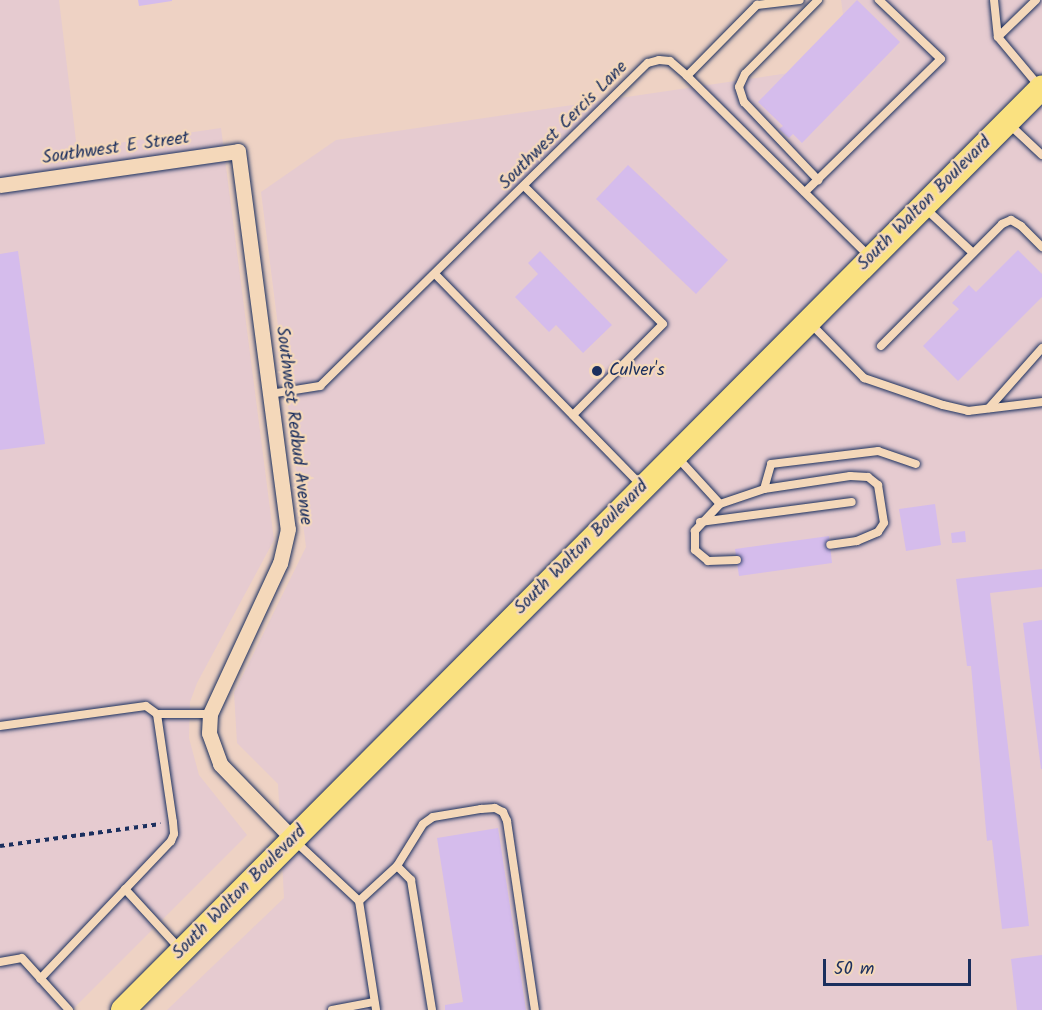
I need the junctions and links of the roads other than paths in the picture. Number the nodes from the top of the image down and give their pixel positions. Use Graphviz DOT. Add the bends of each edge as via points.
graph roads {
  1 [pos="800,0"];
  2 [pos="818,0"];
  3 [pos="879,0"];
  4 [pos="994,0"];
  5 [pos="1036,0"];
  6 [pos="998,37"];
  7 [pos="687,76"];
  8 [pos="1042,87"];
  9 [pos="1007,122"];
  10 [pos="237,151"];
  11 [pos="1042,155"];
  12 [pos="818,180"];
  13 [pos="0,185"];
  14 [pos="525,187"];
  15 [pos="805,192"];
  16 [pos="923,206"];
  17 [pos="1042,247"];
  18 [pos="973,253"];
  19 [pos="871,258"];
  20 [pos="436,275"];
  21 [pos="808,321"];
  22 [pos="881,346"];
  23 [pos="1042,348"];
  24 [pos="270,394"];
  25 [pos="1042,402"];
  26 [pos="989,408"];
  27 [pos="573,415"];
  28 [pos="675,455"];
  29 [pos="916,464"];
  30 [pos="643,487"];
  31 [pos="764,489"];
  32 [pos="852,502"];
  33 [pos="720,504"];
  34 [pos="700,522"];
  35 [pos="830,545"];
  36 [pos="736,560"];
  37 [pos="157,714"];
  38 [pos="210,714"];
  39 [pos="0,726"];
  40 [pos="293,839"];
  41 [pos="397,866"];
  42 [pos="125,889"];
  43 [pos="359,901"];
  44 [pos="182,951"];
  45 [pos="0,962"];
  46 [pos="40,979"];
  47 [pos="375,1006"];
  48 [pos="69,1010"];
  49 [pos="123,1010"];
  50 [pos="332,1010"];
  51 [pos="432,1010"];
  52 [pos="535,1010"];
  1 -- 7 [label="lane" via="757,5"];
  2 -- 12 [label="lane" via="745,74 739,87 744,102"];
  3 -- 12 [label="lane" via="941,59"];
  4 -- 6 [label="lane"];
  5 -- 6 [label="lane"];
  6 -- 8 [label="lane"];
  7 -- 14 [label="lane, Southwest Cercis Lane" via="670,61 648,63"];
  7 -- 15 [label="lane, Southwest Cercis Lane"];
  8 -- 9 [label="main road, South Walton Boulevard"];
  9 -- 11 [label="lane"];
  9 -- 16 [label="main road, South Walton Boulevard"];
  10 -- 13 [label="street, Southwest E Street"];
  10 -- 24 [label="street, Southwest Redbud Avenue"];
  12 -- 15 [label="lane"];
  14 -- 20 [label="lane, Southwest Cercis Lane"];
  14 -- 27 [label="lane" via="663,324"];
  15 -- 19 [label="lane, Southwest Cercis Lane"];
  16 -- 18 [label="lane"];
  16 -- 19 [label="main road, South Walton Boulevard"];
  17 -- 18 [label="lane" via="1011,220"];
  18 -- 22 [label="lane"];
  19 -- 21 [label="main road, South Walton Boulevard"];
  20 -- 24 [label="lane, Southwest Cercis Lane" via="320,386"];
  20 -- 27 [label="lane"];
  21 -- 26 [label="lane" via="864,378 968,411"];
  21 -- 28 [label="main road, South Walton Boulevard"];
  23 -- 26 [label="lane"];
  24 -- 38 [label="street, Southwest Redbud Avenue" via="288,529 286,545"];
  25 -- 26 [label="lane"];
  27 -- 30 [label="lane"];
  28 -- 30 [label="main road, South Walton Boulevard"];
  28 -- 33 [label="lane"];
  29 -- 31 [label="lane" via="878,451 771,464"];
  30 -- 40 [label="main road, South Walton Boulevard"];
  31 -- 33 [label="lane"];
  31 -- 35 [label="lane" via="850,476 868,477 878,485 884,523 878,532 857,541"];
  32 -- 34 [label="lane"];
  33 -- 34 [label="lane"];
  34 -- 36 [label="lane" via="695,531 695,550 708,561"];
  37 -- 38 [label="lane"];
  37 -- 39 [label="lane" via="146,706"];
  37 -- 42 [label="lane" via="174,834 171,842"];
  38 -- 40 [label="street, Southwest Redbud Avenue" via="212,745 220,764"];
  40 -- 43 [label="lane"];
  40 -- 44 [label="main road, South Walton Boulevard"];
  41 -- 43 [label="lane"];
  41 -- 51 [label="lane" via="414,888"];
  41 -- 52 [label="lane" via="423,824 433,817 480,809 503,812"];
  42 -- 44 [label="lane"];
  42 -- 46 [label="lane"];
  43 -- 47 [label="lane"];
  44 -- 49 [label="main road, South Walton Boulevard"];
  45 -- 46 [label="lane" via="22,958"];
  46 -- 48 [label="lane"];
  47 -- 50 [label="lane"];
}
